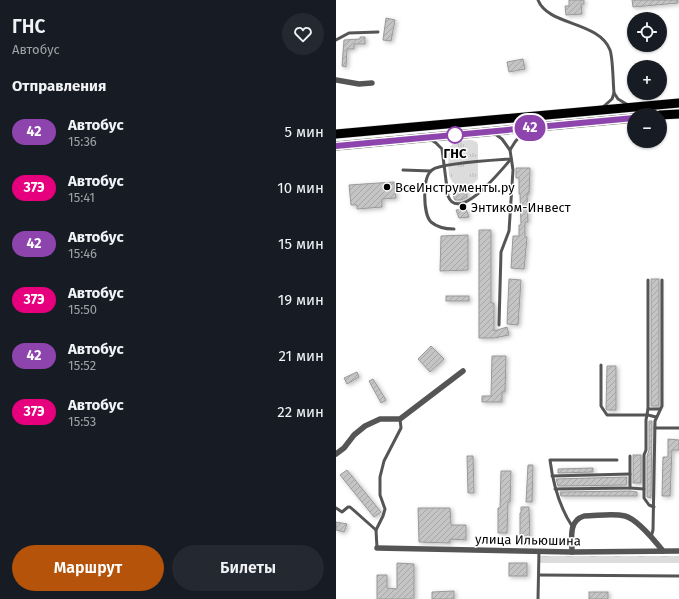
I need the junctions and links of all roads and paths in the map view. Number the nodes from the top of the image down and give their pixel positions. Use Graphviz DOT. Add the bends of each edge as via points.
graph roads {
  1 [pos="538,0"];
  2 [pos="378,32"];
  3 [pos="336,40"];
  4 [pos="336,80"];
  5 [pos="372,83"];
  6 [pos="614,93"];
  7 [pos="679,103"];
  8 [pos="631,107"];
  9 [pos="596,110"];
  10 [pos="679,114"];
  11 [pos="667,115"];
  12 [pos="627,119"];
  13 [pos="528,128"];
  14 [pos="490,131"];
  15 [pos="336,134"];
  16 [pos="426,138"];
  17 [pos="336,146"];
  18 [pos="510,150"];
  19 [pos="511,159"];
  20 [pos="443,166"];
  21 [pos="403,170"];
  22 [pos="431,171"];
  23 [pos="454,229"];
  24 [pos="648,280"];
  25 [pos="662,280"];
  26 [pos="499,325"];
  27 [pos="601,365"];
  28 [pos="463,372"];
  29 [pos="648,409"];
  30 [pos="660,409"];
  31 [pos="648,415"];
  32 [pos="656,417"];
  33 [pos="400,419"];
  34 [pos="655,428"];
  35 [pos="679,428"];
  36 [pos="336,454"];
  37 [pos="630,456"];
  38 [pos="617,460"];
  39 [pos="630,474"];
  40 [pos="552,476"];
  41 [pos="630,488"];
  42 [pos="555,489"];
  43 [pos="644,489"];
  44 [pos="654,507"];
  45 [pos="336,508"];
  46 [pos="572,526"];
  47 [pos="376,530"];
  48 [pos="651,537"];
  49 [pos="377,548"];
  50 [pos="539,551"];
  51 [pos="663,551"];
  52 [pos="679,551"];
  53 [pos="572,552"];
  54 [pos="538,575"];
  55 [pos="679,576"];
  56 [pos="538,599"];
  1 -- 6 [label="lane" via="551,14 595,33 605,41 610,51"];
  2 -- 3 [label="lane" via="349,33"];
  4 -- 5 [label="street" via="359,84"];
  6 -- 8 [label="lane"];
  6 -- 9 [label="lane" via="606,105"];
  7 -- 8 [label="main road"];
  8 -- 9 [label="main road"];
  9 -- 15 [label="main road"];
  10 -- 11 [label="main road"];
  12 -- 13 [label="main road"];
  13 -- 14 [label="main road"];
  13 -- 18 [label="lane"];
  14 -- 16 [label="main road"];
  14 -- 18 [label="lane" via="502,139"];
  16 -- 17 [label="main road"];
  16 -- 20 [label="lane" via="442,149"];
  18 -- 19 [label="lane"];
  19 -- 20 [label="lane"];
  19 -- 20 [label="lane" via="473,198 464,203 454,203 450,200"];
  19 -- 26 [label="lane" via="513,184 509,231 501,252"];
  20 -- 22 [label="lane"];
  21 -- 22 [label="lane"];
  22 -- 23 [label="lane" via="425,185 426,212 430,221 438,226"];
  24 -- 29 [label="lane"];
  25 -- 30 [label="lane"];
  27 -- 31 [label="lane" via="601,406 607,416"];
  28 -- 33 [label="street"];
  29 -- 30 [label="lane"];
  29 -- 31 [label="lane"];
  30 -- 32 [label="lane"];
  31 -- 32 [label="lane"];
  31 -- 43 [label="lane"];
  32 -- 34 [label="lane"];
  33 -- 36 [label="street" via="380,420 365,426"];
  33 -- 47 [label="lane" via="401,428 384,461 380,477 380,495 385,509"];
  34 -- 35 [label="lane"];
  34 -- 44 [label="lane"];
  37 -- 39 [label="lane"];
  38 -- 40 [label="lane" via="550,460"];
  39 -- 40 [label="lane"];
  39 -- 41 [label="lane"];
  40 -- 42 [label="lane"];
  41 -- 42 [label="lane"];
  41 -- 43 [label="lane"];
  42 -- 46 [label="lane" via="564,514"];
  43 -- 44 [label="lane" via="645,501"];
  44 -- 48 [label="lane"];
  45 -- 47 [label="lane" via="342,512 350,507"];
  46 -- 48 [label="street" via="578,518 584,516 626,516"];
  46 -- 53 [label="street"];
  47 -- 49 [label="lane"];
  48 -- 51 [label="street"];
  49 -- 50 [label="street, улица Ильюшина"];
  50 -- 53 [label="street, улица Ильюшина"];
  50 -- 54 [label="lane"];
  51 -- 52 [label="street, улица Ильюшина"];
  51 -- 53 [label="street, улица Ильюшина"];
  54 -- 55 [label="lane"];
  54 -- 56 [label="lane"];
}
